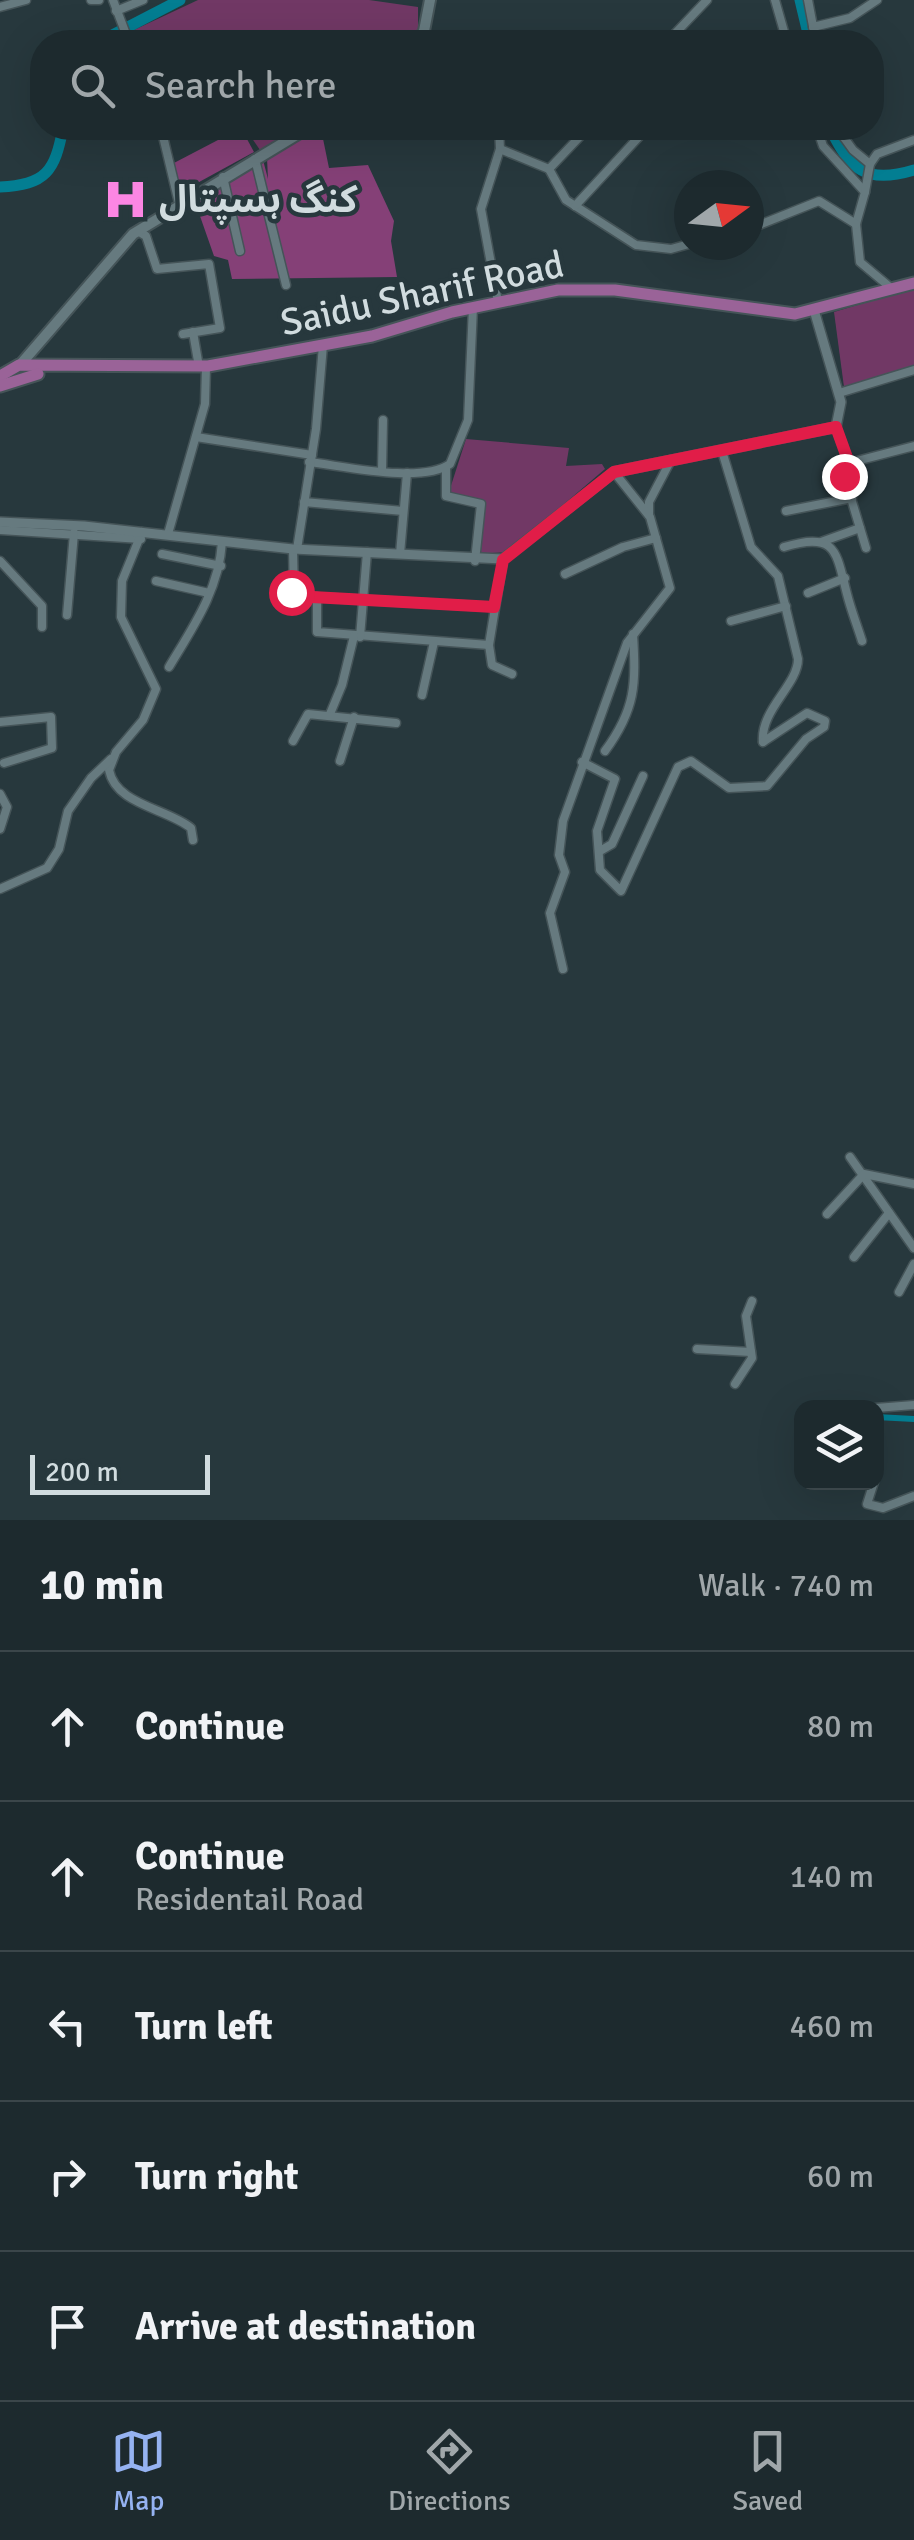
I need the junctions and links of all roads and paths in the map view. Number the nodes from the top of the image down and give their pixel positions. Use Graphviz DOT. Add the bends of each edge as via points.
graph roads {
  1 [pos="26,0"];
  2 [pos="91,0"];
  3 [pos="100,0"];
  4 [pos="112,0"];
  5 [pos="143,0"];
  6 [pos="430,0"];
  7 [pos="707,0"];
  8 [pos="775,0"];
  9 [pos="808,0"];
  10 [pos="871,2"];
  11 [pos="0,7"];
  12 [pos="116,11"];
  13 [pos="813,27"];
  14 [pos="124,30"];
  15 [pos="424,30"];
  16 [pos="679,30"];
  17 [pos="783,30"];
  18 [pos="814,30"];
  19 [pos="164,140"];
  20 [pos="287,140"];
  21 [pos="500,140"];
  22 [pos="577,140"];
  23 [pos="636,140"];
  24 [pos="821,140"];
  25 [pos="845,140"];
  26 [pos="914,140"];
  27 [pos="500,149"];
  28 [pos="256,158"];
  29 [pos="870,165"];
  30 [pos="549,169"];
  31 [pos="223,177"];
  32 [pos="865,192"];
  33 [pos="179,203"];
  34 [pos="575,206"];
  35 [pos="764,223"];
  36 [pos="856,224"];
  37 [pos="138,231"];
  38 [pos="674,248"];
  39 [pos="240,252"];
  40 [pos="914,283"];
  41 [pos="286,285"];
  42 [pos="891,288"];
  43 [pos="498,302"];
  44 [pos="473,307"];
  45 [pos="814,310"];
  46 [pos="322,346"];
  47 [pos="204,368"];
  48 [pos="159,369"];
  49 [pos="914,370"];
  50 [pos="20,371"];
  51 [pos="0,376"];
  52 [pos="0,386"];
  53 [pos="839,393"];
  54 [pos="384,420"];
  55 [pos="836,427"];
  56 [pos="196,437"];
  57 [pos="914,446"];
  58 [pos="722,452"];
  59 [pos="310,459"];
  60 [pos="671,460"];
  61 [pos="849,463"];
  62 [pos="446,467"];
  63 [pos="382,470"];
  64 [pos="614,472"];
  65 [pos="407,474"];
  66 [pos="852,498"];
  67 [pos="304,502"];
  68 [pos="403,511"];
  69 [pos="786,512"];
  70 [pos="177,515"];
  71 [pos="650,518"];
  72 [pos="0,522"];
  73 [pos="860,528"];
  74 [pos="0,530"];
  75 [pos="74,534"];
  76 [pos="168,534"];
  77 [pos="142,535"];
  78 [pos="183,537"];
  79 [pos="656,538"];
  80 [pos="222,542"];
  81 [pos="821,542"];
  82 [pos="784,547"];
  83 [pos="866,548"];
  84 [pos="295,549"];
  85 [pos="367,552"];
  86 [pos="162,554"];
  87 [pos="400,554"];
  88 [pos="503,560"];
  89 [pos="0,561"];
  90 [pos="475,561"];
  91 [pos="220,566"];
  92 [pos="565,574"];
  93 [pos="845,578"];
  94 [pos="156,581"];
  95 [pos="209,594"];
  96 [pos="808,594"];
  97 [pos="317,597"];
  98 [pos="363,601"];
  99 [pos="786,606"];
  100 [pos="494,607"];
  101 [pos="67,615"];
  102 [pos="731,622"];
  103 [pos="42,628"];
  104 [pos="633,634"];
  105 [pos="357,636"];
  106 [pos="862,641"];
  107 [pos="434,642"];
  108 [pos="489,645"];
  109 [pos="169,667"];
  110 [pos="512,674"];
  111 [pos="422,695"];
  112 [pos="330,714"];
  113 [pos="354,717"];
  114 [pos="0,722"];
  115 [pos="396,723"];
  116 [pos="294,741"];
  117 [pos="605,751"];
  118 [pos="111,760"];
  119 [pos="340,761"];
  120 [pos="582,762"];
  121 [pos="4,763"];
  122 [pos="643,776"];
  123 [pos="0,794"];
  124 [pos="0,828"];
  125 [pos="193,840"];
  126 [pos="600,851"];
  127 [pos="0,890"];
  128 [pos="563,969"];
  129 [pos="850,1157"];
  130 [pos="864,1174"];
  131 [pos="914,1184"];
  132 [pos="889,1213"];
  133 [pos="827,1214"];
  134 [pos="914,1248"];
  135 [pos="854,1257"];
  136 [pos="914,1264"];
  137 [pos="900,1292"];
  138 [pos="752,1301"];
  139 [pos="697,1350"];
  140 [pos="752,1352"];
  141 [pos="735,1384"];
  142 [pos="914,1405"];
  143 [pos="884,1407"];
  144 [pos="871,1490"];
  145 [pos="914,1496"];
  1 -- 11 [label="street"];
  2 -- 3 [label="street"];
  4 -- 12 [label="street"];
  5 -- 12 [label="street"];
  6 -- 15 [label="main road"];
  7 -- 16 [label="street"];
  8 -- 17 [label="street"];
  9 -- 13 [label="street"];
  10 -- 13 [label="street" via="850,18"];
  12 -- 14 [label="street"];
  13 -- 18 [label="street"];
  19 -- 33 [label="street"];
  20 -- 28 [label="main road"];
  21 -- 27 [label="street"];
  22 -- 30 [label="street"];
  23 -- 34 [label="street"];
  24 -- 32 [label="street"];
  25 -- 29 [label="street"];
  26 -- 29 [label="street" via="877,154"];
  27 -- 30 [label="street"];
  27 -- 43 [label="street" via="480,209"];
  28 -- 31 [label="main road"];
  28 -- 41 [label="street"];
  29 -- 32 [label="street"];
  30 -- 34 [label="street"];
  31 -- 33 [label="main road"];
  31 -- 39 [label="street"];
  32 -- 36 [label="street"];
  33 -- 37 [label="main road"];
  34 -- 38 [label="street" via="636,246"];
  35 -- 36 [label="street" via="819,201"];
  36 -- 42 [label="street" via="860,262"];
  37 -- 47 [label="street" via="146,236 156,269 209,264 220,328 188,333"];
  37 -- 50 [label="main road"];
  40 -- 42 [label="main road, Saidu Sharif Road"];
  42 -- 45 [label="main road, Saidu Sharif Road"];
  43 -- 44 [label="main road, Saidu Sharif Road"];
  43 -- 45 [label="main road, Saidu Sharif Road" via="558,290 615,290 795,314"];
  44 -- 46 [label="main road, Saidu Sharif Road"];
  44 -- 62 [label="street" via="468,420"];
  45 -- 53 [label="street"];
  46 -- 47 [label="main road, Saidu Sharif Road"];
  46 -- 59 [label="street"];
  47 -- 48 [label="main road, Saidu Sharif Road"];
  47 -- 56 [label="street" via="206,404"];
  48 -- 50 [label="main road"];
  48 -- 50 [label="main road"];
  49 -- 53 [label="street"];
  50 -- 51 [label="main road"];
  50 -- 52 [label="main road"];
  53 -- 55 [label="street"];
  54 -- 63 [label="street"];
  55 -- 58 [label="street"];
  55 -- 61 [label="street"];
  56 -- 59 [label="street"];
  56 -- 70 [label="street"];
  57 -- 61 [label="street"];
  58 -- 60 [label="street"];
  58 -- 99 [label="street" via="751,547 775,570"];
  59 -- 63 [label="street"];
  59 -- 67 [label="street"];
  60 -- 64 [label="street"];
  60 -- 71 [label="street" via="650,502"];
  61 -- 66 [label="street" via="844,476"];
  62 -- 65 [label="street"];
  62 -- 90 [label="street" via="446,496 481,504"];
  63 -- 65 [label="street"];
  64 -- 71 [label="street"];
  64 -- 88 [label="street"];
  65 -- 68 [label="street"];
  66 -- 69 [label="street"];
  66 -- 73 [label="street"];
  67 -- 68 [label="street"];
  67 -- 84 [label="street"];
  68 -- 87 [label="street"];
  70 -- 76 [label="street"];
  70 -- 78 [label="street"];
  71 -- 79 [label="street"];
  72 -- 77 [label="street"];
  73 -- 81 [label="street"];
  73 -- 83 [label="street"];
  74 -- 75 [label="street"];
  75 -- 77 [label="street"];
  75 -- 101 [label="street"];
  76 -- 77 [label="street"];
  76 -- 78 [label="street"];
  77 -- 118 [label="street" via="122,581 120,617 156,689 143,720"];
  78 -- 80 [label="street"];
  79 -- 92 [label="street"];
  79 -- 104 [label="street" via="670,588"];
  80 -- 84 [label="street"];
  80 -- 91 [label="street"];
  81 -- 82 [label="street"];
  81 -- 93 [label="street" via="844,566"];
  84 -- 85 [label="street"];
  84 -- 97 [label="street" via="292,594"];
  85 -- 87 [label="street"];
  85 -- 98 [label="street"];
  86 -- 91 [label="street"];
  87 -- 90 [label="street"];
  88 -- 90 [label="street"];
  88 -- 100 [label="street"];
  89 -- 103 [label="street" via="42,606"];
  91 -- 95 [label="street"];
  93 -- 96 [label="street"];
  93 -- 106 [label="street"];
  94 -- 95 [label="street"];
  95 -- 109 [label="street"];
  97 -- 98 [label="street"];
  97 -- 105 [label="street" via="317,632"];
  98 -- 100 [label="street"];
  98 -- 105 [label="street"];
  99 -- 102 [label="street"];
  99 -- 126 [label="street" via="798,664 762,740 807,713 822,716 826,726 766,786 729,788 691,762 683,764 622,890 601,873"];
  100 -- 108 [label="street"];
  104 -- 117 [label="street" via="637,689"];
  104 -- 120 [label="street"];
  105 -- 107 [label="street"];
  105 -- 112 [label="street"];
  107 -- 108 [label="street"];
  107 -- 111 [label="street"];
  108 -- 110 [label="street" via="492,666"];
  112 -- 113 [label="street"];
  112 -- 116 [label="street" via="308,714"];
  113 -- 115 [label="street"];
  113 -- 119 [label="street"];
  114 -- 121 [label="street" via="51,717 52,748"];
  118 -- 125 [label="street" via="118,789 182,821"];
  118 -- 127 [label="street" via="68,811 60,849 47,868"];
  120 -- 126 [label="street" via="615,779 597,831"];
  120 -- 128 [label="street" via="563,820 565,872 550,913"];
  122 -- 126 [label="street" via="612,844"];
  123 -- 124 [label="street" via="7,807"];
  129 -- 130 [label="street"];
  130 -- 131 [label="street"];
  130 -- 132 [label="street"];
  130 -- 133 [label="street"];
  132 -- 134 [label="street"];
  132 -- 135 [label="street"];
  136 -- 137 [label="street"];
  138 -- 140 [label="street" via="746,1313"];
  139 -- 140 [label="street"];
  140 -- 141 [label="street"];
  142 -- 143 [label="street"];
  144 -- 145 [label="street" via="867,1504 882,1508"];
}
